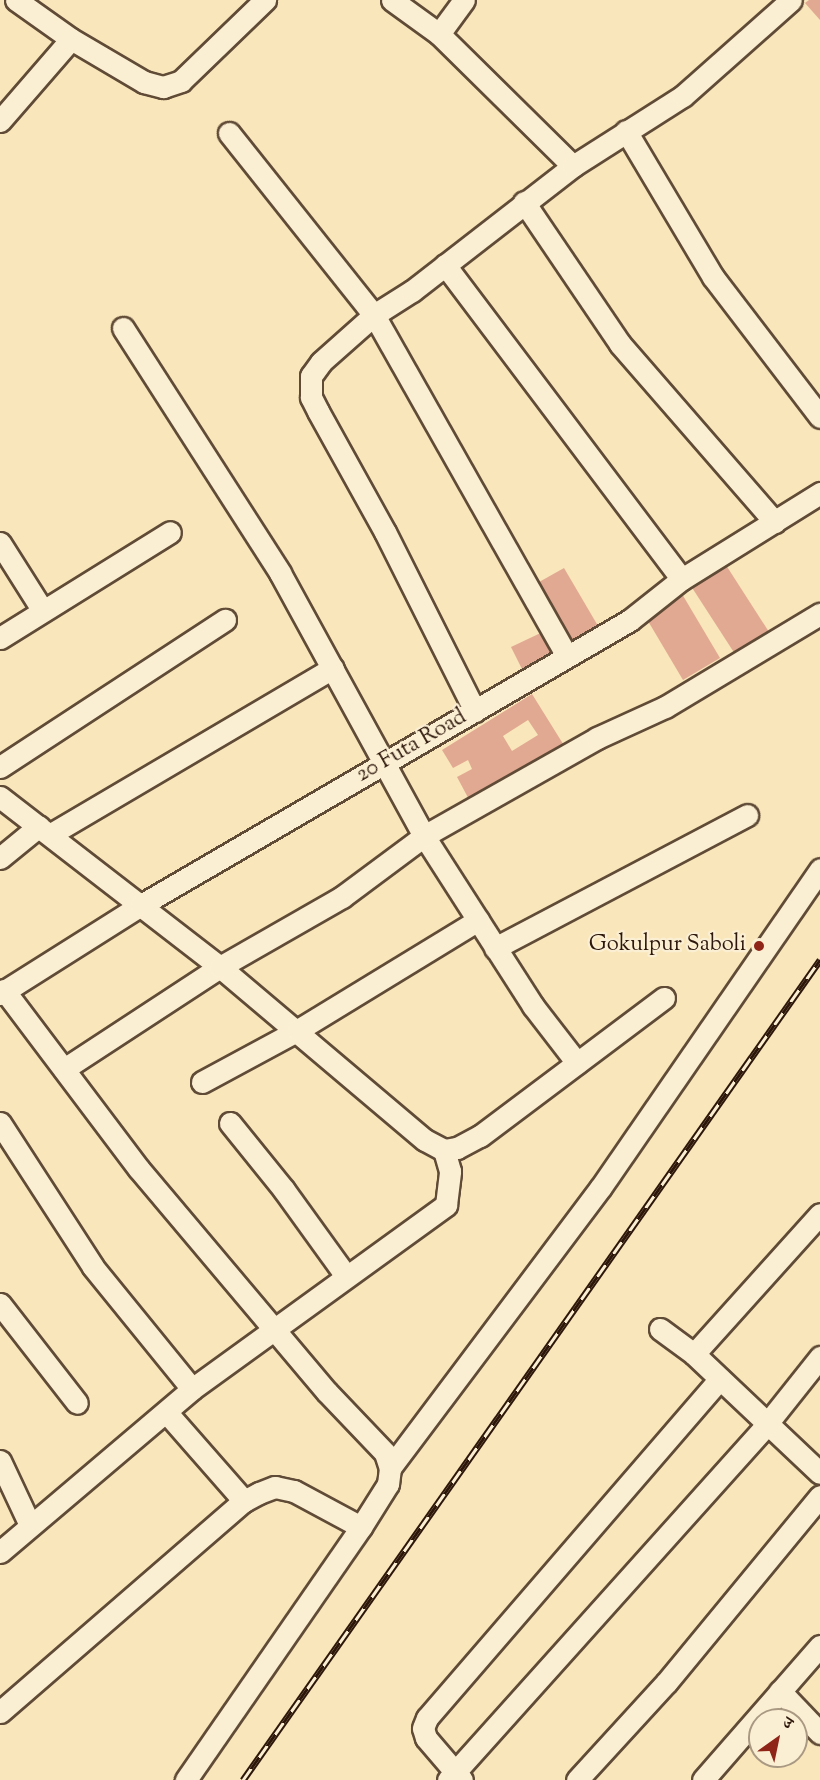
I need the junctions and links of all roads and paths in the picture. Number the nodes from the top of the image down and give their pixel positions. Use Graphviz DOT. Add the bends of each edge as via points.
graph roads {
  1 [pos="16,0"];
  2 [pos="265,0"];
  3 [pos="393,0"];
  4 [pos="464,0"];
  5 [pos="791,0"];
  6 [pos="439,34"];
  7 [pos="71,39"];
  8 [pos="0,121"];
  9 [pos="626,131"];
  10 [pos="230,133"];
  11 [pos="573,166"];
  12 [pos="524,202"];
  13 [pos="445,265"];
  14 [pos="374,315"];
  15 [pos="123,328"];
  16 [pos="820,417"];
  17 [pos="820,493"];
  18 [pos="774,522"];
  19 [pos="170,532"];
  20 [pos="0,543"];
  21 [pos="682,579"];
  22 [pos="43,610"];
  23 [pos="820,614"];
  24 [pos="225,620"];
  25 [pos="0,638"];
  26 [pos="567,656"];
  27 [pos="333,668"];
  28 [pos="475,711"];
  29 [pos="385,763"];
  30 [pos="0,767"];
  31 [pos="0,797"];
  32 [pos="747,815"];
  33 [pos="45,830"];
  34 [pos="424,836"];
  35 [pos="0,858"];
  36 [pos="820,869"];
  37 [pos="141,905"];
  38 [pos="478,920"];
  39 [pos="495,948"];
  40 [pos="220,967"];
  41 [pos="2,992"];
  42 [pos="664,999"];
  43 [pos="298,1030"];
  44 [pos="577,1063"];
  45 [pos="64,1069"];
  46 [pos="202,1082"];
  47 [pos="0,1123"];
  48 [pos="230,1123"];
  49 [pos="444,1150"];
  50 [pos="820,1214"];
  51 [pos="346,1276"];
  52 [pos="0,1304"];
  53 [pos="274,1328"];
  54 [pos="660,1329"];
  55 [pos="694,1354"];
  56 [pos="820,1357"];
  57 [pos="720,1379"];
  58 [pos="192,1389"];
  59 [pos="77,1402"];
  60 [pos="167,1413"];
  61 [pos="766,1425"];
  62 [pos="0,1461"];
  63 [pos="390,1468"];
  64 [pos="820,1473"];
  65 [pos="820,1496"];
  66 [pos="244,1501"];
  67 [pos="30,1525"];
  68 [pos="361,1527"];
  69 [pos="0,1552"];
  70 [pos="820,1646"];
  71 [pos="780,1691"];
  72 [pos="0,1712"];
  73 [pos="820,1733"];
  74 [pos="455,1778"];
  75 [pos="710,1778"];
  76 [pos="186,1780"];
  77 [pos="577,1780"];
  1 -- 7 [label="street"];
  2 -- 7 [label="street" via="181,81 163,87 144,82"];
  3 -- 6 [label="street"];
  4 -- 6 [label="street"];
  5 -- 9 [label="street" via="682,96"];
  6 -- 11 [label="street"];
  7 -- 8 [label="street"];
  9 -- 11 [label="street"];
  9 -- 16 [label="street" via="713,277"];
  10 -- 14 [label="street"];
  11 -- 12 [label="street"];
  12 -- 13 [label="street"];
  12 -- 18 [label="street" via="620,344"];
  13 -- 14 [label="street"];
  13 -- 21 [label="street"];
  14 -- 26 [label="street"];
  14 -- 28 [label="street" via="321,362 311,376 311,397 385,532"];
  15 -- 27 [label="street" via="280,573"];
  17 -- 18 [label="street, 20 Futa Road"];
  18 -- 21 [label="street, 20 Futa Road"];
  19 -- 22 [label="street"];
  20 -- 22 [label="street"];
  21 -- 26 [label="street, 20 Futa Road" via="630,620"];
  22 -- 25 [label="street"];
  23 -- 34 [label="street" via="665,706 597,738"];
  24 -- 30 [label="street"];
  26 -- 28 [label="street, 20 Futa Road"];
  27 -- 29 [label="street"];
  27 -- 33 [label="street"];
  28 -- 29 [label="street, 20 Futa Road"];
  29 -- 34 [label="street"];
  29 -- 37 [label="street, 20 Futa Road"];
  31 -- 33 [label="street"];
  32 -- 39 [label="street"];
  33 -- 35 [label="street"];
  33 -- 37 [label="street"];
  34 -- 38 [label="street"];
  34 -- 40 [label="street" via="342,897"];
  36 -- 63 [label="street" via="601,1186"];
  37 -- 40 [label="street"];
  37 -- 41 [label="street, 20 Futa Road"];
  38 -- 39 [label="street"];
  38 -- 43 [label="street"];
  39 -- 44 [label="street"];
  40 -- 43 [label="street"];
  40 -- 45 [label="street"];
  41 -- 45 [label="street"];
  42 -- 44 [label="street"];
  43 -- 46 [label="street"];
  43 -- 49 [label="street" via="425,1140"];
  44 -- 49 [label="street" via="480,1136"];
  45 -- 53 [label="street" via="139,1169"];
  47 -- 58 [label="street" via="93,1267"];
  48 -- 51 [label="street" via="291,1198"];
  49 -- 51 [label="street" via="450,1171 446,1205"];
  50 -- 55 [label="street"];
  51 -- 53 [label="street"];
  52 -- 59 [label="street"];
  53 -- 58 [label="street"];
  53 -- 63 [label="street" via="384,1453"];
  54 -- 55 [label="street"];
  55 -- 57 [label="street"];
  56 -- 61 [label="street"];
  57 -- 61 [label="street"];
  57 -- 74 [label="street" via="428,1718 423,1728 426,1738"];
  58 -- 60 [label="street"];
  60 -- 66 [label="street"];
  60 -- 67 [label="street"];
  61 -- 64 [label="street"];
  61 -- 74 [label="street"];
  62 -- 67 [label="street"];
  63 -- 68 [label="street" via="388,1484"];
  65 -- 77 [label="street" via="666,1683"];
  66 -- 68 [label="street" via="275,1487 285,1489"];
  66 -- 72 [label="street"];
  67 -- 69 [label="street"];
  68 -- 76 [label="street"];
  70 -- 71 [label="street"];
  71 -- 73 [label="street"];
  71 -- 75 [label="street"];
}
